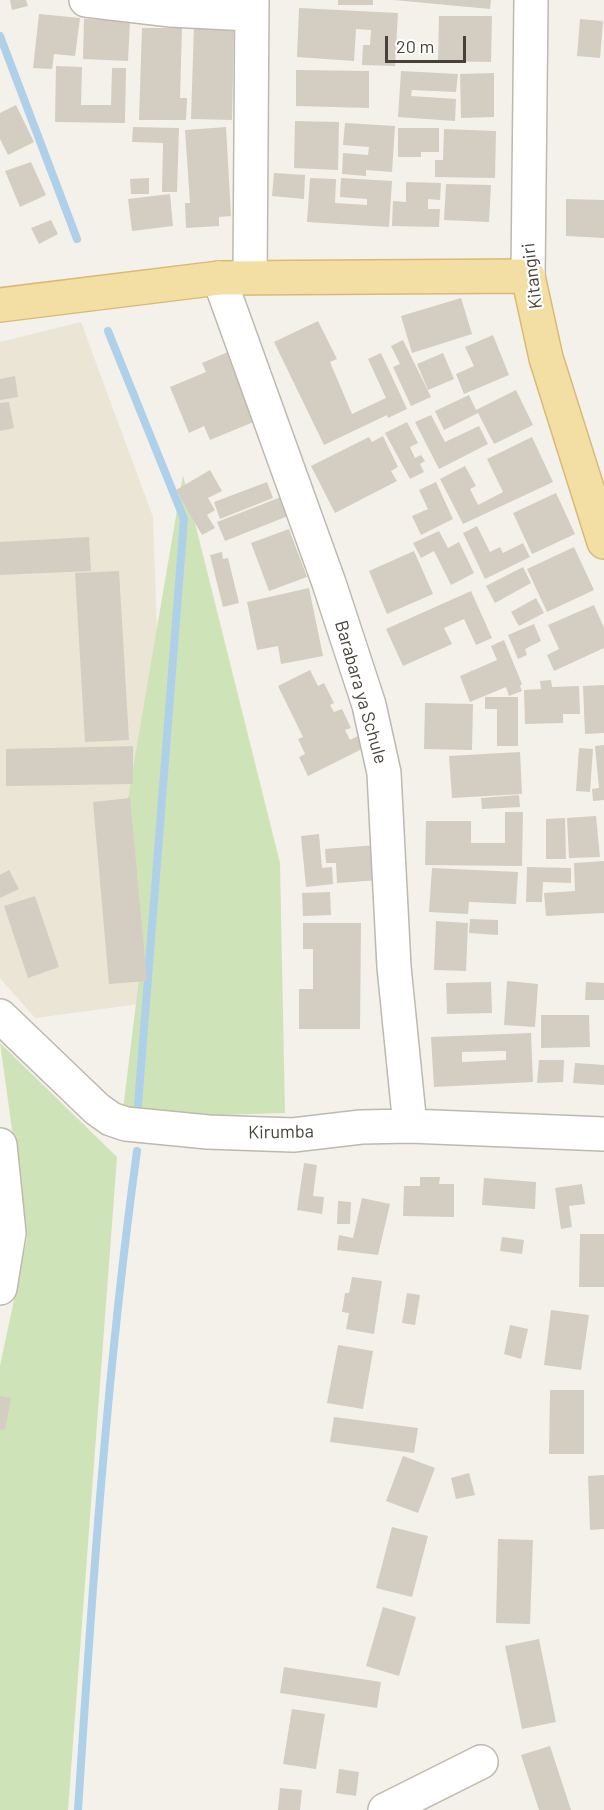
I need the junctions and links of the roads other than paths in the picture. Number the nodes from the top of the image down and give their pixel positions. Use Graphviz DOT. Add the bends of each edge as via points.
graph roads {
  1 [pos="86,0"];
  2 [pos="531,0"];
  3 [pos="251,7"];
  4 [pos="528,276"];
  5 [pos="235,277"];
  6 [pos="0,305"];
  7 [pos="604,542"];
  8 [pos="0,1017"];
  9 [pos="410,1126"];
  10 [pos="604,1134"];
  11 [pos="0,1145"];
  12 [pos="0,1288"];
  13 [pos="481,1762"];
  14 [pos="385,1810"];
  1 -- 3 [label="street" via="171,10"];
  2 -- 4 [label="street, Kitangiri"];
  3 -- 5 [label="street, Barabara ya Schule"];
  4 -- 5 [label="main road"];
  4 -- 7 [label="main road, Kitangiri" via="546,358"];
  5 -- 6 [label="main road"];
  5 -- 9 [label="street, Barabara ya Schule" via="369,705 384,773 394,967"];
  8 -- 9 [label="street, Kirumba" via="97,1109 126,1124 208,1132 293,1134"];
  9 -- 10 [label="street, Kirumba"];
  11 -- 12 [label="street" via="9,1233"];
  13 -- 14 [label="street"];
}
